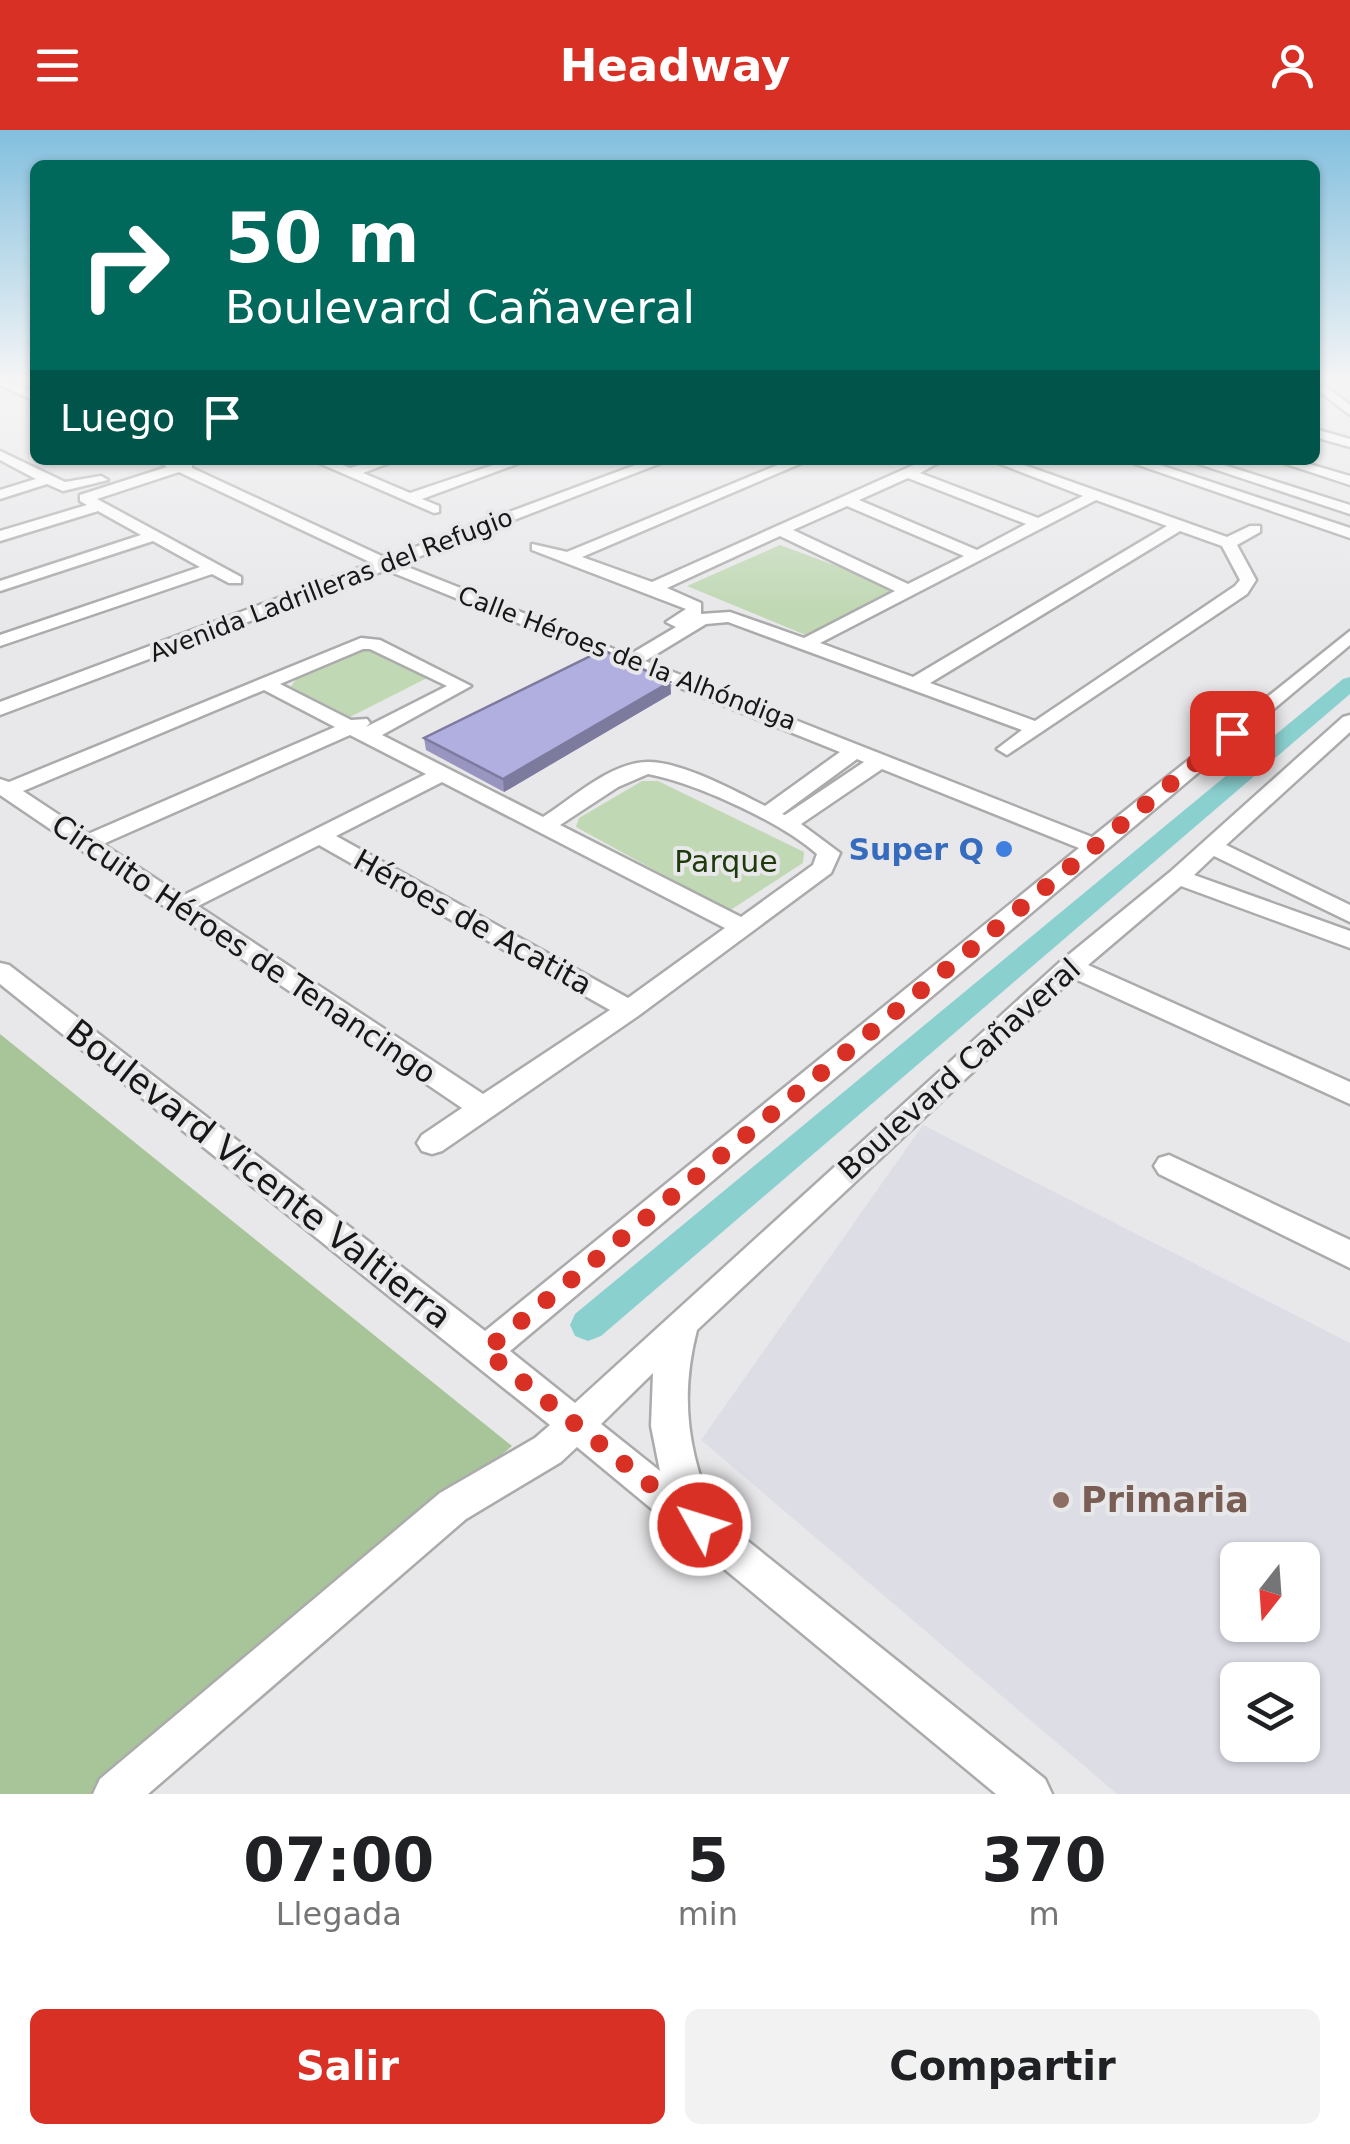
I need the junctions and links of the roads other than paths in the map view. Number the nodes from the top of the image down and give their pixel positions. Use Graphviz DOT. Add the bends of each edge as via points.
graph roads {
  1 [pos="3,456"];
  2 [pos="163,465"];
  3 [pos="176,465"];
  4 [pos="331,465"];
  5 [pos="375,465"];
  6 [pos="506,465"];
  7 [pos="649,465"];
  8 [pos="790,465"];
  9 [pos="925,465"];
  10 [pos="1011,465"];
  11 [pos="1146,465"];
  12 [pos="1210,465"];
  13 [pos="1297,465"];
  14 [pos="350,473"];
  15 [pos="908,473"];
  16 [pos="46,480"];
  17 [pos="1350,481"];
  18 [pos="0,495"];
  19 [pos="1095,495"];
  20 [pos="88,496"];
  21 [pos="410,498"];
  22 [pos="846,500"];
  23 [pos="434,509"];
  24 [pos="1350,510"];
  25 [pos="1037,524"];
  26 [pos="1179,526"];
  27 [pos="1255,529"];
  28 [pos="780,530"];
  29 [pos="1350,534"];
  30 [pos="0,536"];
  31 [pos="153,536"];
  32 [pos="1228,543"];
  33 [pos="538,547"];
  34 [pos="978,556"];
  35 [pos="567,558"];
  36 [pos="386,564"];
  37 [pos="213,568"];
  38 [pos="235,580"];
  39 [pos="0,586"];
  40 [pos="653,588"];
  41 [pos="911,592"];
  42 [pos="1350,636"];
  43 [pos="0,641"];
  44 [pos="807,644"];
  45 [pos="614,653"];
  46 [pos="633,660"];
  47 [pos="264,683"];
  48 [pos="917,683"];
  49 [pos="0,709"];
  50 [pos="1350,721"];
  51 [pos="1036,728"];
  52 [pos="360,730"];
  53 [pos="857,749"];
  54 [pos="1007,749"];
  55 [pos="882,759"];
  56 [pos="444,773"];
  57 [pos="4,788"];
  58 [pos="766,815"];
  59 [pos="546,824"];
  60 [pos="787,824"];
  61 [pos="317,835"];
  62 [pos="86,843"];
  63 [pos="1094,846"];
  64 [pos="1211,846"];
  65 [pos="1178,877"];
  66 [pos="182,905"];
  67 [pos="1350,914"];
  68 [pos="742,927"];
  69 [pos="1350,940"];
  70 [pos="1070,967"];
  71 [pos="0,970"];
  72 [pos="629,1010"];
  73 [pos="1350,1094"];
  74 [pos="481,1107"];
  75 [pos="432,1143"];
  76 [pos="1168,1166"];
  77 [pos="1350,1256"];
  78 [pos="683,1322"];
  79 [pos="485,1351"];
  80 [pos="576,1426"];
  81 [pos="700,1525"];
  82 [pos="115,1794"];
  83 [pos="1030,1794"];
  1 -- 16 [label="street"];
  2 -- 20 [label="street"];
  3 -- 36 [label="street, Calle Héroes de la Alhóndiga"];
  4 -- 14 [label="street"];
  5 -- 14 [label="street"];
  6 -- 21 [label="street"];
  7 -- 36 [label="street, Avenida Ladrilleras del Refugio"];
  8 -- 35 [label="street"];
  9 -- 15 [label="street"];
  10 -- 19 [label="street"];
  11 -- 29 [label="street"];
  12 -- 24 [label="street"];
  13 -- 17 [label="street"];
  14 -- 21 [label="street"];
  15 -- 22 [label="street"];
  15 -- 25 [label="street"];
  16 -- 18 [label="street"];
  16 -- 20 [label="street"];
  19 -- 25 [label="street"];
  19 -- 26 [label="street"];
  20 -- 30 [label="street"];
  20 -- 31 [label="street"];
  21 -- 23 [label="street"];
  22 -- 28 [label="street"];
  22 -- 34 [label="street"];
  25 -- 34 [label="street"];
  26 -- 32 [label="street"];
  26 -- 48 [label="street"];
  27 -- 32 [label="street"];
  28 -- 40 [label="street"];
  28 -- 41 [label="street"];
  31 -- 37 [label="street"];
  31 -- 39 [label="street"];
  32 -- 51 [label="street" via="1247,585"];
  33 -- 35 [label="street"];
  34 -- 41 [label="street"];
  35 -- 40 [label="street"];
  36 -- 45 [label="street, Calle Héroes de la Alhóndiga"];
  36 -- 49 [label="street, Avenida Ladrilleras del Refugio"];
  37 -- 38 [label="street"];
  37 -- 43 [label="street"];
  40 -- 45 [label="street" via="695,610"];
  41 -- 44 [label="street"];
  42 -- 63 [label="street"];
  44 -- 46 [label="street" via="713,616"];
  44 -- 48 [label="street"];
  45 -- 46 [label="street, Calle Héroes de la Alhóndiga"];
  46 -- 53 [label="street, Calle Héroes de la Alhóndiga"];
  47 -- 52 [label="street"];
  47 -- 52 [label="street, Circuito Héroes de Tenancingo" via="365,642 462,689"];
  47 -- 57 [label="street, Circuito Héroes de Tenancingo"];
  48 -- 51 [label="street"];
  50 -- 64 [label="street, Boulevard Cañaveral"];
  51 -- 54 [label="street"];
  52 -- 56 [label="street"];
  52 -- 62 [label="street"];
  53 -- 55 [label="street, Calle Héroes de la Alhóndiga"];
  53 -- 58 [label="street"];
  55 -- 60 [label="street"];
  55 -- 63 [label="street, Calle Héroes de la Alhóndiga"];
  56 -- 59 [label="street"];
  56 -- 61 [label="street"];
  57 -- 62 [label="street, Circuito Héroes de Tenancingo"];
  58 -- 59 [label="street" via="647,768"];
  58 -- 60 [label="street"];
  59 -- 68 [label="street"];
  60 -- 68 [label="street" via="827,849 827,860"];
  61 -- 66 [label="street"];
  61 -- 72 [label="street, Héroes de Acatita"];
  62 -- 66 [label="street, Circuito Héroes de Tenancingo"];
  63 -- 79 [label="street"];
  64 -- 65 [label="street, Boulevard Cañaveral"];
  64 -- 67 [label="street"];
  65 -- 69 [label="street"];
  65 -- 70 [label="street, Boulevard Cañaveral"];
  66 -- 74 [label="street, Circuito Héroes de Tenancingo"];
  68 -- 72 [label="street"];
  70 -- 73 [label="street"];
  70 -- 78 [label="street, Boulevard Cañaveral"];
  71 -- 79 [label="street, Boulevard Vicente Valtierra"];
  72 -- 74 [label="street"];
  74 -- 75 [label="street"];
  76 -- 77 [label="street"];
  78 -- 80 [label="street, Boulevard Cañaveral"];
  78 -- 81 [label="street" via="668,1368 666,1418 676,1472"];
  79 -- 80 [label="street, Boulevard Vicente Valtierra"];
  80 -- 81 [label="street, Boulevard Vicente Valtierra"];
  80 -- 82 [label="street, Boulevard Cañaveral" via="453,1506"];
  81 -- 83 [label="street, Boulevard Vicente Valtierra"];
}
